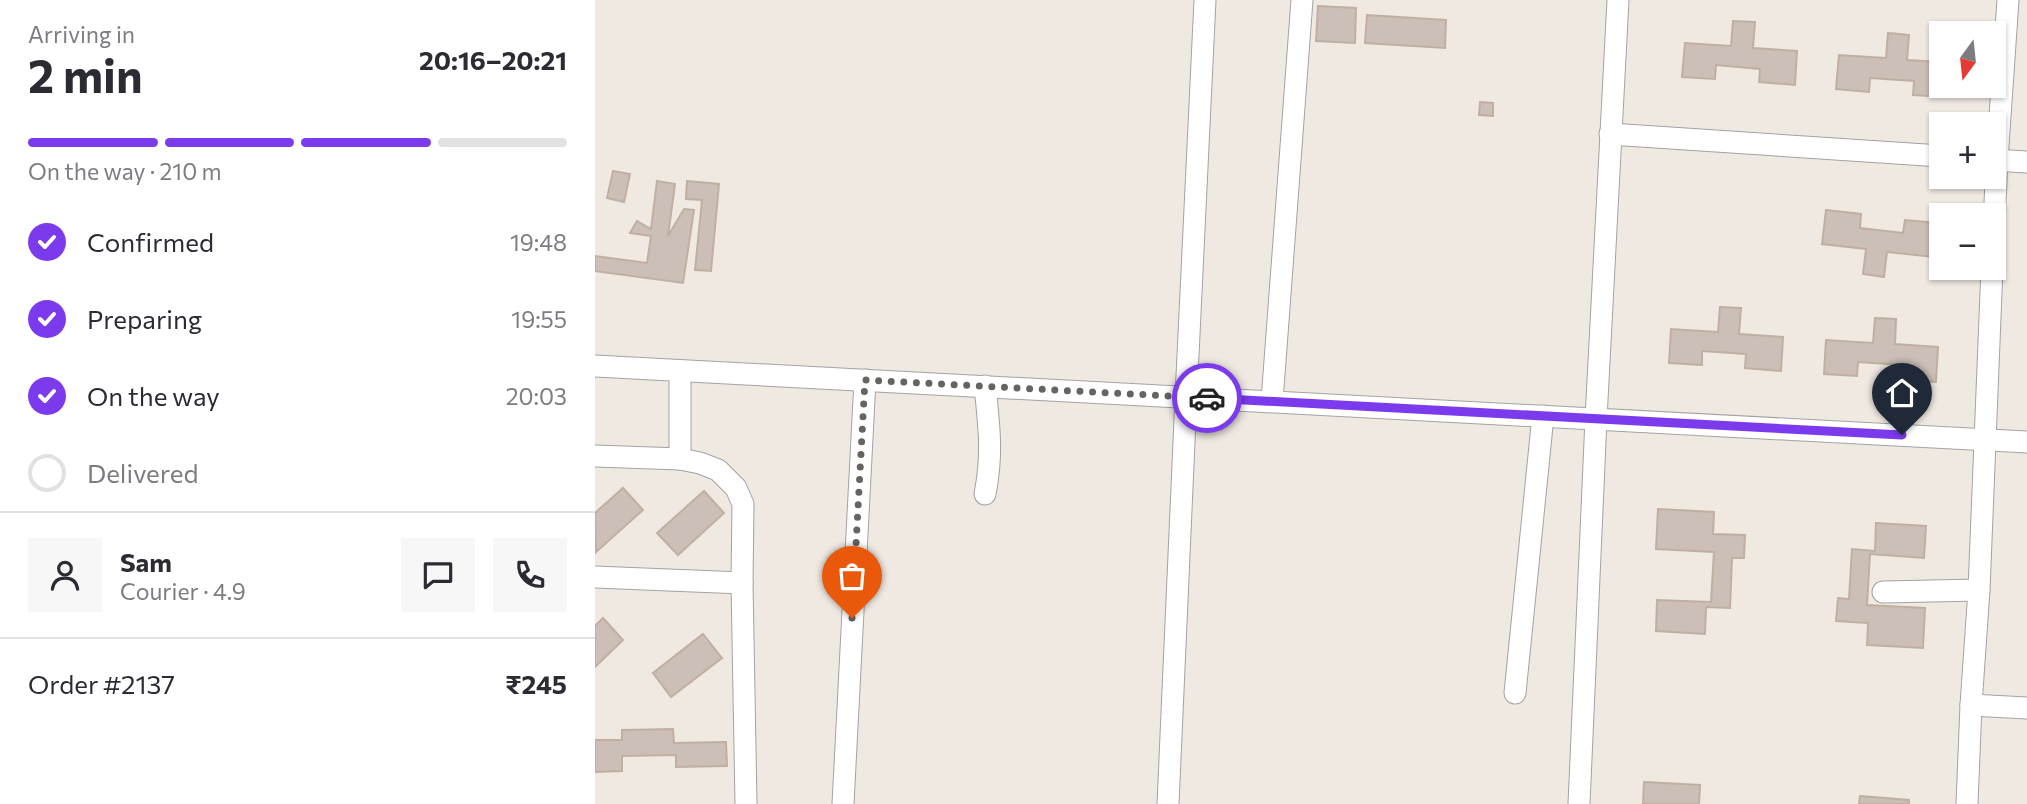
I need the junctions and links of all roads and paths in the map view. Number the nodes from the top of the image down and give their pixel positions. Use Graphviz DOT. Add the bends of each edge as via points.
graph roads {
  1 [pos="1205,0"];
  2 [pos="1302,0"];
  3 [pos="1618,0"];
  4 [pos="2008,0"];
  5 [pos="1999,112"];
  6 [pos="1610,134"];
  7 [pos="1929,155"];
  8 [pos="2006,161"];
  9 [pos="2027,162"];
  10 [pos="1992,280"];
  11 [pos="595,366"];
  12 [pos="680,372"];
  13 [pos="865,380"];
  14 [pos="985,386"];
  15 [pos="1185,397"];
  16 [pos="1272,401"];
  17 [pos="1543,416"];
  18 [pos="1596,419"];
  19 [pos="1985,439"];
  20 [pos="2027,442"];
  21 [pos="595,456"];
  22 [pos="680,459"];
  23 [pos="985,494"];
  24 [pos="595,577"];
  25 [pos="742,583"];
  26 [pos="1979,590"];
  27 [pos="1883,592"];
  28 [pos="1515,693"];
  29 [pos="1971,705"];
  30 [pos="2027,708"];
  31 [pos="746,804"];
  32 [pos="843,804"];
  33 [pos="1168,804"];
  34 [pos="1579,804"];
  35 [pos="1967,804"];
  1 -- 15 [label="street"];
  2 -- 16 [label="street"];
  3 -- 6 [label="street"];
  4 -- 5 [label="street"];
  6 -- 7 [label="street"];
  6 -- 18 [label="street"];
  8 -- 9 [label="street"];
  10 -- 19 [label="street"];
  11 -- 12 [label="street"];
  12 -- 13 [label="street"];
  12 -- 22 [label="street"];
  13 -- 14 [label="street"];
  13 -- 32 [label="street"];
  14 -- 15 [label="street"];
  14 -- 23 [label="street" via="991,442"];
  15 -- 16 [label="street"];
  15 -- 33 [label="street"];
  16 -- 17 [label="street"];
  17 -- 18 [label="street"];
  17 -- 28 [label="street"];
  18 -- 19 [label="street"];
  18 -- 34 [label="street"];
  19 -- 20 [label="street"];
  19 -- 26 [label="street"];
  21 -- 22 [label="street"];
  22 -- 25 [label="street" via="718,471 736,488 743,505"];
  24 -- 25 [label="street"];
  25 -- 31 [label="street"];
  26 -- 27 [label="street"];
  26 -- 29 [label="street"];
  29 -- 30 [label="street"];
  29 -- 35 [label="street"];
}
